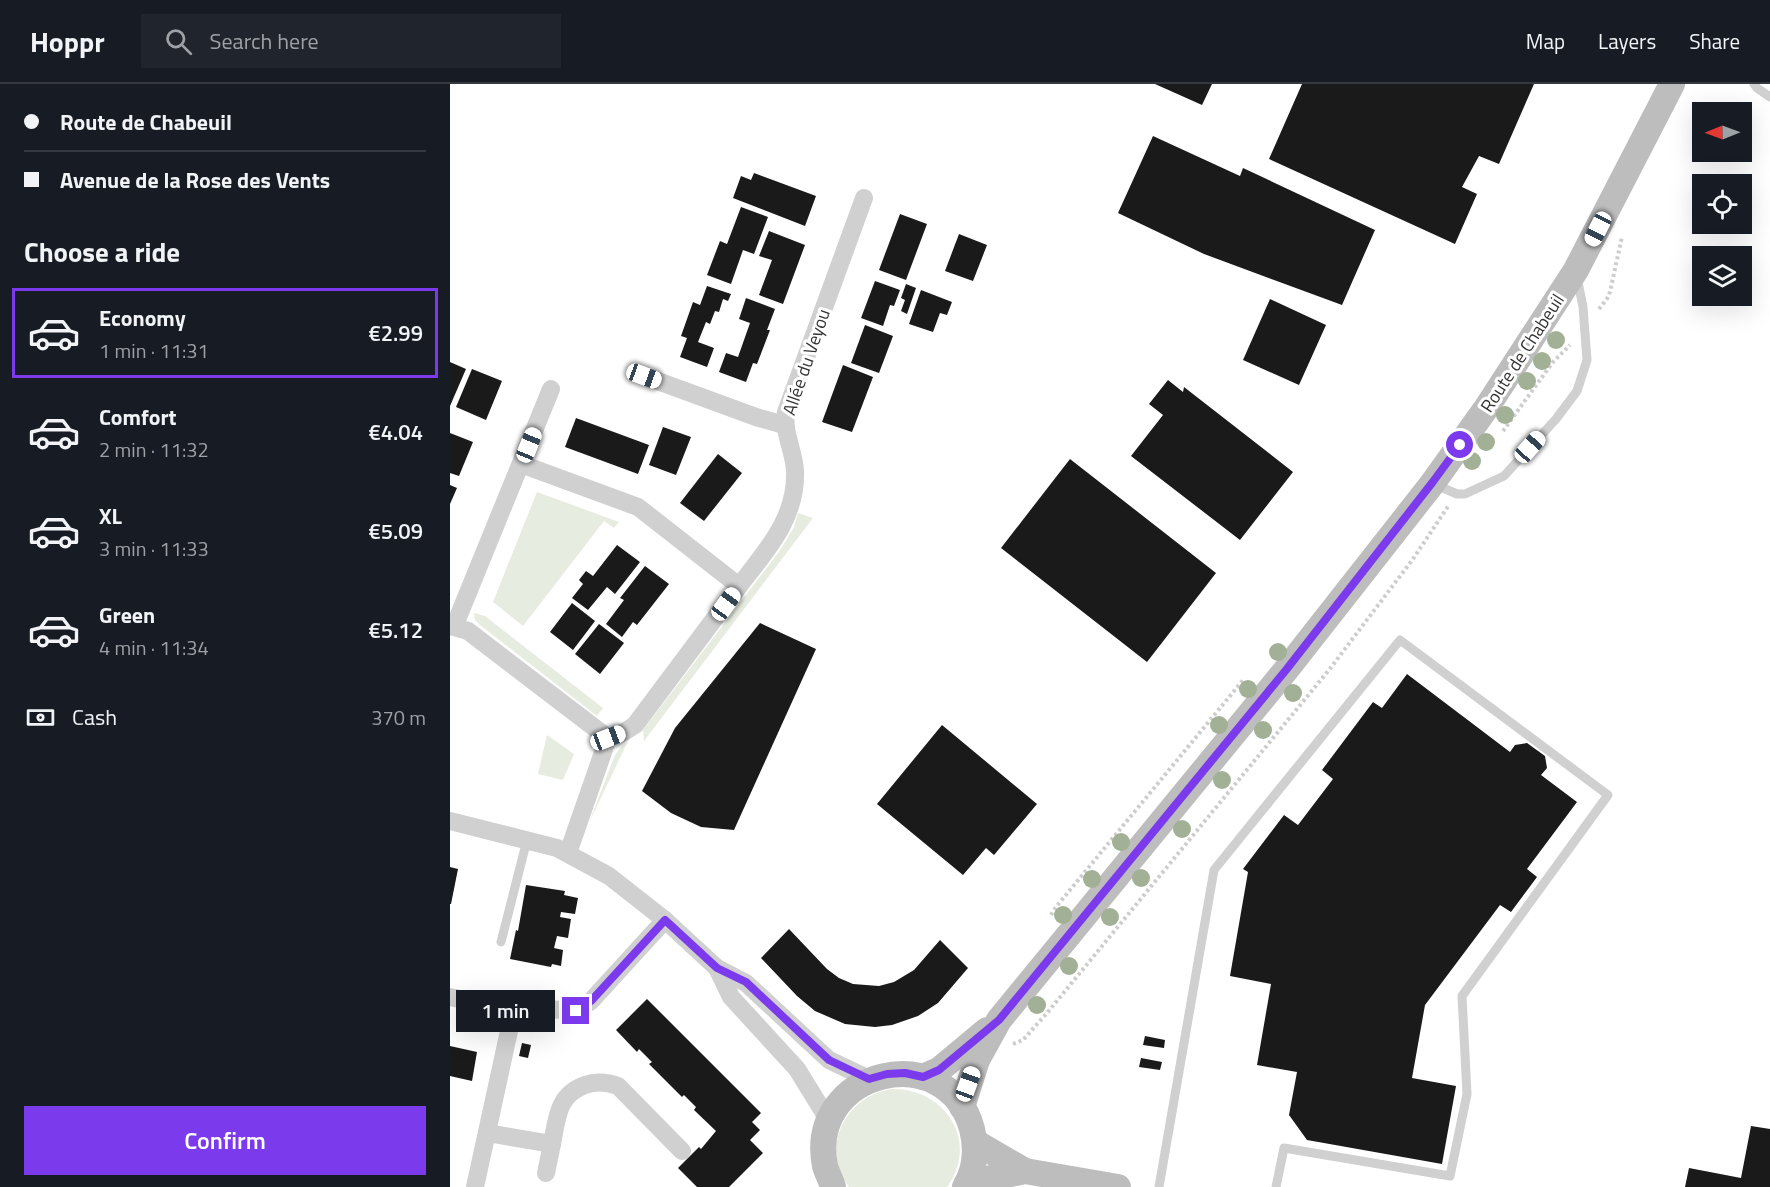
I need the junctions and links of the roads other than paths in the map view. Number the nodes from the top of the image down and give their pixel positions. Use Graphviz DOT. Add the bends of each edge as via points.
graph roads {
  1 [pos="1672,84"];
  2 [pos="1754,84"];
  3 [pos="1770,97"];
  4 [pos="864,198"];
  5 [pos="1576,270"];
  6 [pos="644,376"];
  7 [pos="551,389"];
  8 [pos="784,425"];
  9 [pos="521,464"];
  10 [pos="1432,483"];
  11 [pos="739,586"];
  12 [pos="452,627"];
  13 [pos="608,738"];
  14 [pos="450,821"];
  15 [pos="527,840"];
  16 [pos="568,853"];
  17 [pos="665,920"];
  18 [pos="501,942"];
  19 [pos="717,968"];
  20 [pos="450,997"];
  21 [pos="514,1008"];
  22 [pos="999,1020"];
  23 [pos="923,1077"];
  24 [pos="869,1079"];
  25 [pos="962,1107"];
  26 [pos="829,1121"];
  27 [pos="487,1133"];
  28 [pos="975,1142"];
  29 [pos="552,1144"];
  30 [pos="682,1151"];
  31 [pos="1024,1172"];
  32 [pos="546,1173"];
  33 [pos="966,1185"];
  34 [pos="475,1187"];
  35 [pos="833,1187"];
  36 [pos="1118,1187"];
  37 [pos="1159,1187"];
  38 [pos="1276,1187"];
  1 -- 5 [label="main road, Route de Chabeuil"];
  2 -- 3 [label="lane"];
  4 -- 8 [label="street, Allée du Veyou"];
  5 -- 10 [label="main road, Route de Chabeuil"];
  5 -- 10 [label="lane" via="1587,360 1577,391 1504,476 1465,494"];
  6 -- 8 [label="street"];
  7 -- 9 [label="street"];
  8 -- 11 [label="street, Allée du Veyou" via="795,471 787,519"];
  9 -- 11 [label="street" via="638,507"];
  9 -- 12 [label="street"];
  10 -- 22 [label="main road, Route de Chabeuil" via="1286,670"];
  11 -- 13 [label="street, Allée du Veyou" via="635,725"];
  12 -- 13 [label="street" via="468,632"];
  13 -- 16 [label="street"];
  14 -- 15 [label="street"];
  15 -- 16 [label="street"];
  15 -- 18 [label="lane"];
  16 -- 17 [label="street" via="609,876"];
  17 -- 19 [label="street"];
  17 -- 21 [label="street" via="576,1011"];
  19 -- 24 [label="street" via="746,982 829,1060"];
  19 -- 26 [label="street" via="731,997 797,1069"];
  20 -- 21 [label="street"];
  21 -- 27 [label="street"];
  22 -- 23 [label="main road, Route de Chabeuil" via="939,1070"];
  22 -- 25 [label="main road, Route de Chabeuil" via="977,1060"];
  23 -- 24 [label="main road" via="887,1074"];
  23 -- 25 [label="main road" via="943,1087"];
  24 -- 26 [label="main road" via="838,1104"];
  25 -- 28 [label="main road"];
  26 -- 35 [label="main road" via="824,1155"];
  27 -- 29 [label="street"];
  27 -- 34 [label="street"];
  28 -- 31 [label="main road"];
  28 -- 33 [label="main road" via="974,1163"];
  29 -- 30 [label="street" via="567,1095 589,1084 608,1082 618,1086"];
  29 -- 32 [label="street"];
  31 -- 33 [label="main road"];
  31 -- 36 [label="main road"];
  37 -- 38 [label="lane" via="1214,870 1400,640 1608,795 1462,996 1467,1094 1450,1176 1284,1148"];
}
